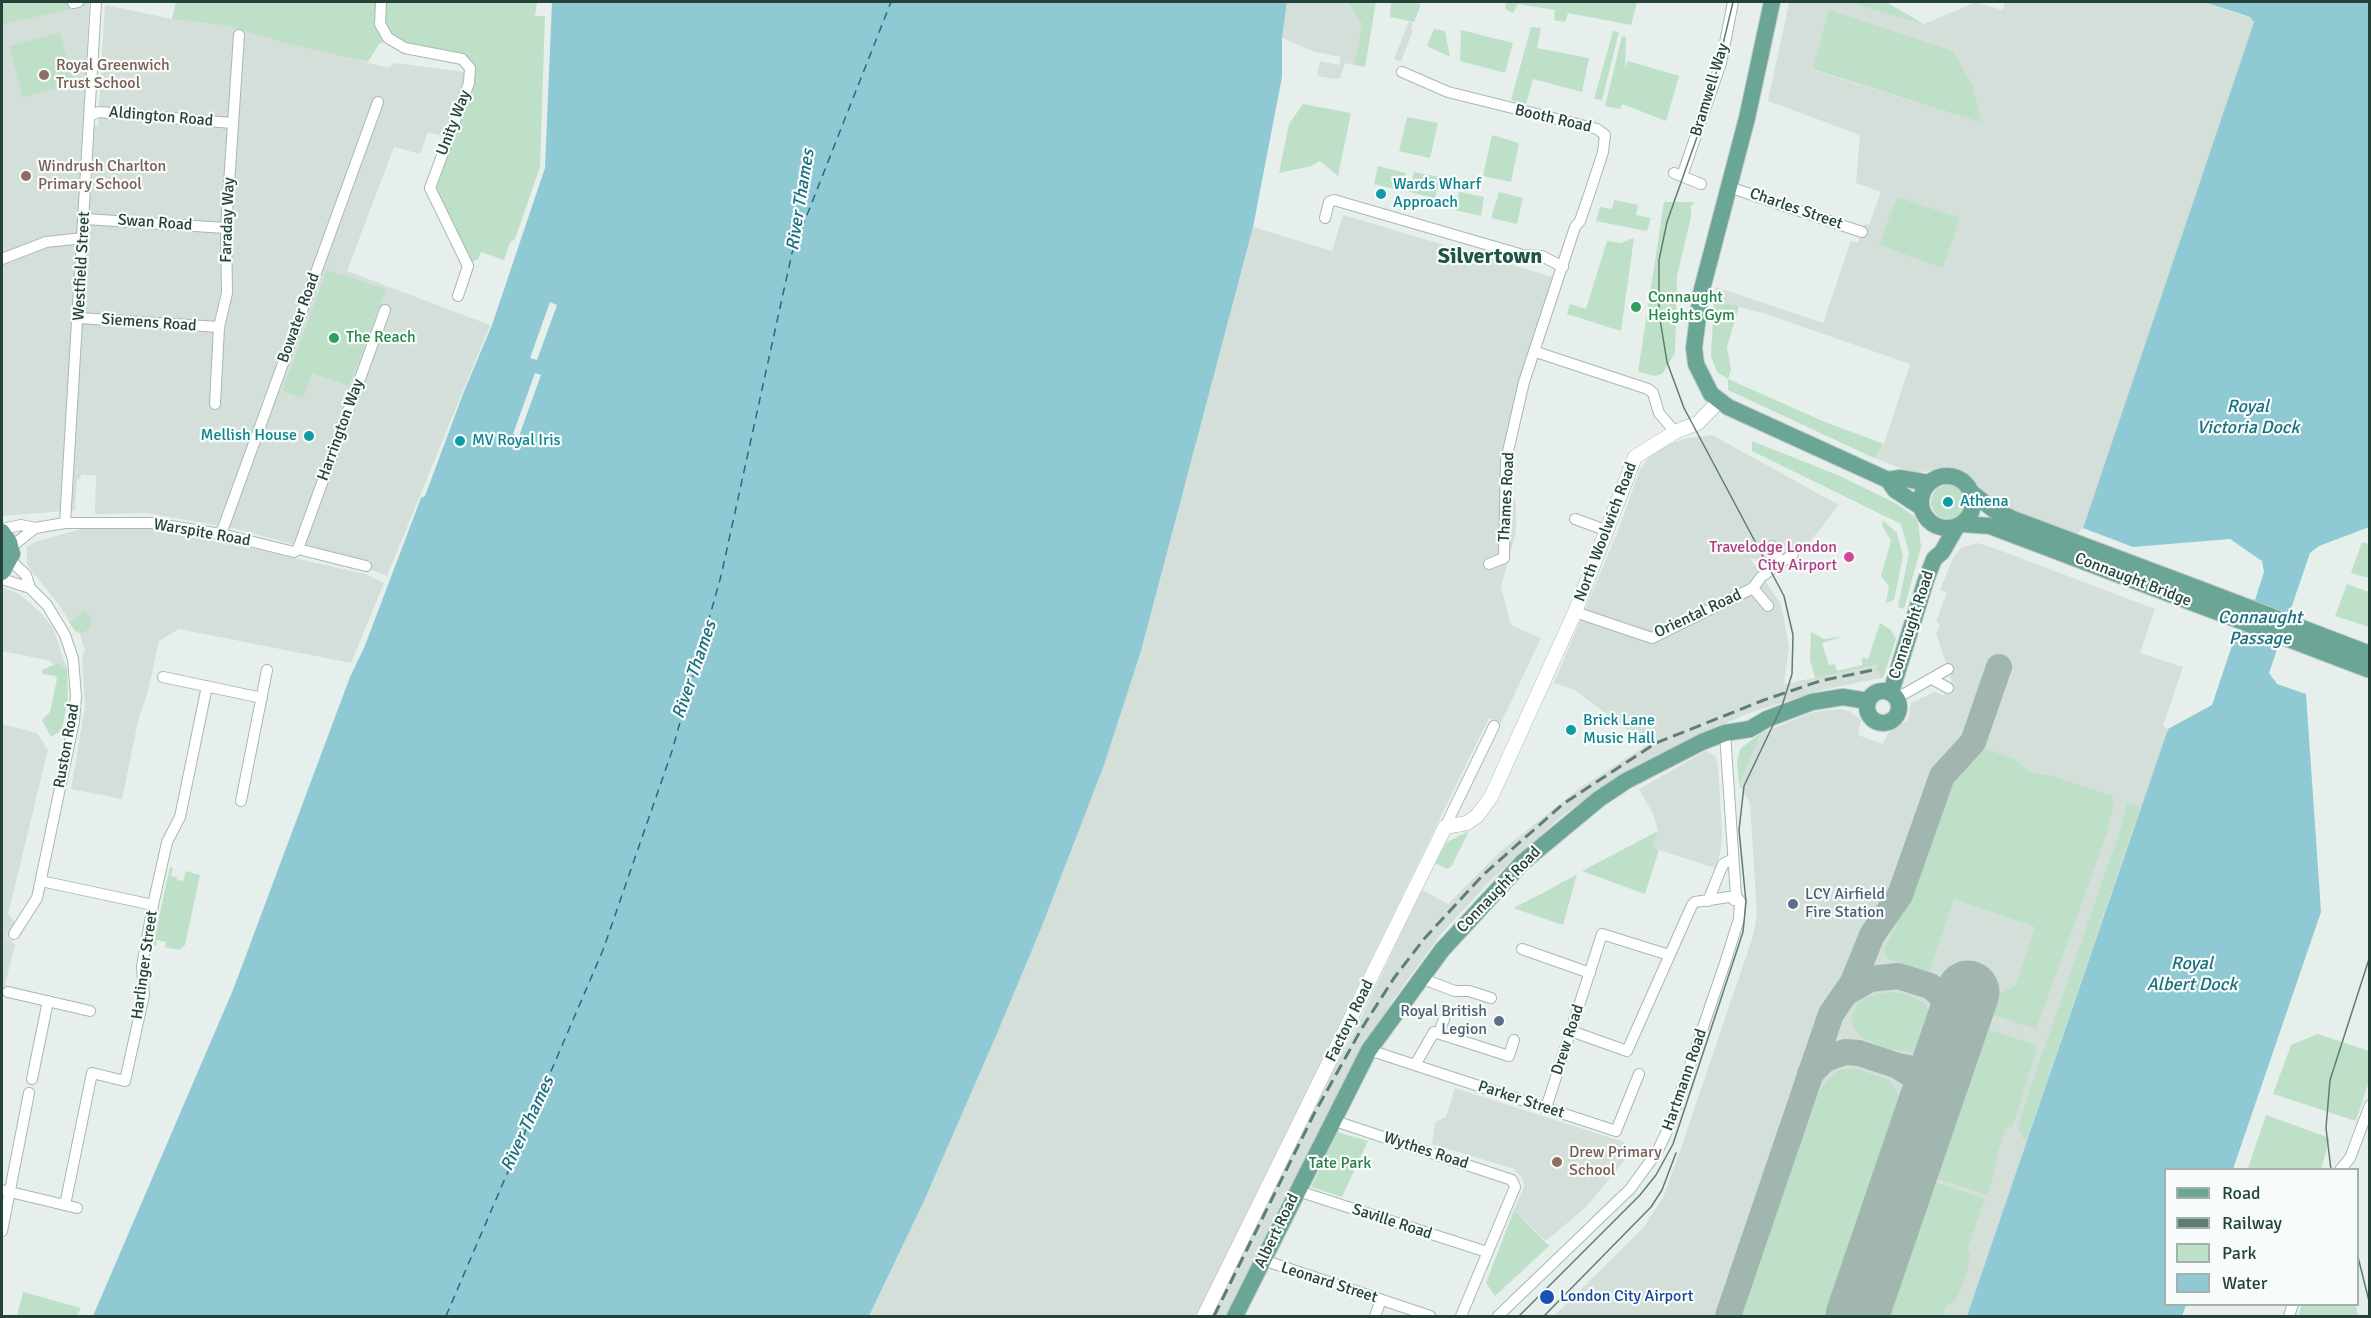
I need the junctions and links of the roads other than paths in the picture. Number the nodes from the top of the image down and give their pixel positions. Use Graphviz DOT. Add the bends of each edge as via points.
graph roads {
  1 [pos="381,2"];
  2 [pos="1733,2"];
  3 [pos="1772,2"];
  4 [pos="97,5"];
  5 [pos="239,35"];
  6 [pos="1402,72"];
  7 [pos="378,102"];
  8 [pos="91,115"];
  9 [pos="232,123"];
  10 [pos="1701,184"];
  11 [pos="1729,187"];
  12 [pos="1325,218"];
  13 [pos="85,219"];
  14 [pos="226,228"];
  15 [pos="1862,232"];
  16 [pos="84,238"];
  17 [pos="2,259"];
  18 [pos="1563,267"];
  19 [pos="458,296"];
  20 [pos="385,310"];
  21 [pos="79,318"];
  22 [pos="219,327"];
  23 [pos="1536,352"];
  24 [pos="1719,401"];
  25 [pos="215,404"];
  26 [pos="1674,432"];
  27 [pos="1888,480"];
  28 [pos="1929,483"];
  29 [pos="1971,492"];
  30 [pos="1921,507"];
  31 [pos="1575,519"];
  32 [pos="65,523"];
  33 [pos="1933,524"];
  34 [pos="1959,525"];
  35 [pos="35,528"];
  36 [pos="2,531"];
  37 [pos="1608,531"];
  38 [pos="221,534"];
  39 [pos="2051,541"];
  40 [pos="1772,546"];
  41 [pos="298,549"];
  42 [pos="1793,554"];
  43 [pos="1934,559"];
  44 [pos="8,560"];
  45 [pos="1781,563"];
  46 [pos="1488,564"];
  47 [pos="366,566"];
  48 [pos="2,579"];
  49 [pos="30,588"];
  50 [pos="1754,588"];
  51 [pos="1768,606"];
  52 [pos="1575,612"];
  53 [pos="2370,654"];
  54 [pos="1948,669"];
  55 [pos="267,670"];
  56 [pos="2370,670"];
  57 [pos="163,677"];
  58 [pos="1934,678"];
  59 [pos="207,686"];
  60 [pos="1948,688"];
  61 [pos="1894,695"];
  62 [pos="261,698"];
  63 [pos="1868,701"];
  64 [pos="1494,726"];
  65 [pos="1725,733"];
  66 [pos="241,801"];
  67 [pos="1445,827"];
  68 [pos="1733,859"];
  69 [pos="41,880"];
  70 [pos="1716,885"];
  71 [pos="1736,896"];
  72 [pos="1721,898"];
  73 [pos="1708,901"];
  74 [pos="153,905"];
  75 [pos="14,934"];
  76 [pos="1522,949"];
  77 [pos="1669,955"];
  78 [pos="1590,973"];
  79 [pos="1420,978"];
  80 [pos="8,992"];
  81 [pos="1491,998"];
  82 [pos="48,1001"];
  83 [pos="90,1011"];
  84 [pos="1444,1019"];
  85 [pos="1571,1031"];
  86 [pos="1439,1033"];
  87 [pos="1514,1040"];
  88 [pos="1369,1050"];
  89 [pos="1415,1065"];
  90 [pos="1639,1074"];
  91 [pos="2370,1105"];
  92 [pos="1546,1108"];
  93 [pos="1332,1120"];
  94 [pos="2342,1168"];
  95 [pos="6,1191"];
  96 [pos="1298,1191"];
  97 [pos="65,1205"];
  98 [pos="77,1208"];
  99 [pos="2,1231"];
  100 [pos="1487,1252"];
  101 [pos="1263,1260"];
  102 [pos="1381,1300"];
  103 [pos="1204,1317"];
  104 [pos="1235,1317"];
  105 [pos="1375,1317"];
  106 [pos="1430,1317"];
  107 [pos="1461,1317"];
  108 [pos="1498,1317"];
  1 -- 19 [label="street, Unity Way" via="380,24 388,38 405,48 462,59 470,68 469,83 430,188 468,266"];
  2 -- 10 [label="street, Bramwell Way" via="1721,63 1678,175"];
  3 -- 11 [label="main road"];
  4 -- 8 [label="street, Westfield Street"];
  5 -- 9 [label="street, Faraday Way"];
  6 -- 18 [label="street, Booth Road" via="1448,92 1602,131 1603,152"];
  7 -- 38 [label="street, Bowater Road"];
  8 -- 9 [label="street, Aldington Road" via="99,112"];
  8 -- 13 [label="street, Westfield Street"];
  9 -- 14 [label="street, Faraday Way"];
  11 -- 15 [label="street, Charles Street"];
  11 -- 24 [label="main road" via="1701,293 1694,348 1700,375"];
  12 -- 18 [label="street" via="1329,202 1334,200 1523,255 1542,256"];
  13 -- 14 [label="street, Swan Road"];
  13 -- 16 [label="street, Westfield Street"];
  14 -- 22 [label="street, Faraday Way" via="227,293"];
  16 -- 17 [label="street" via="46,242"];
  16 -- 21 [label="street, Westfield Street"];
  18 -- 23 [label="street, Thames Road"];
  20 -- 41 [label="street, Harrington Way"];
  21 -- 22 [label="street, Siemens Road"];
  21 -- 32 [label="street, Westfield Street"];
  22 -- 25 [label="street, Faraday Way"];
  23 -- 26 [label="street" via="1648,389"];
  23 -- 46 [label="street, Thames Road" via="1524,382 1506,460 1504,558"];
  24 -- 26 [label="street, North Woolwich Road" via="1698,423"];
  24 -- 27 [label="main road"];
  26 -- 37 [label="street, North Woolwich Road" via="1635,457"];
  27 -- 28 [label="main road"];
  27 -- 30 [label="main road" via="1894,490"];
  28 -- 29 [label="main road" via="1948,476 1958,478"];
  28 -- 30 [label="main road"];
  29 -- 34 [label="main road" via="1971,513"];
  29 -- 39 [label="main road, Connaught Bridge" via="1994,510"];
  30 -- 33 [label="main road"];
  31 -- 37 [label="street"];
  32 -- 35 [label="street, Warspite Road"];
  32 -- 38 [label="street, Warspite Road" via="152,523"];
  33 -- 34 [label="main road" via="1945,528"];
  33 -- 43 [label="main road, Connaught Road"];
  34 -- 39 [label="main road, Connaught Bridge" via="1990,526"];
  34 -- 43 [label="main road, Connaught Road"];
  35 -- 36 [label="street, Warspite Road" via="21,525"];
  35 -- 44 [label="street, Warspite Road"];
  36 -- 44 [label="main road"];
  37 -- 52 [label="street, North Woolwich Road"];
  38 -- 41 [label="street, Warspite Road" via="294,552"];
  39 -- 53 [label="main road, Connaught Bridge, bridge"];
  39 -- 56 [label="main road, Connaught Bridge, bridge"];
  40 -- 45 [label="street"];
  41 -- 47 [label="street, Warspite Road"];
  42 -- 45 [label="street, Oriental Road"];
  43 -- 61 [label="main road, Connaught Road" via="1918,599"];
  44 -- 49 [label="street, Ruston Road" via="26,575"];
  45 -- 50 [label="street, Oriental Road" via="1761,577"];
  48 -- 49 [label="street, Ruston Road"];
  49 -- 69 [label="street, Ruston Road" via="47,605 65,635 76,687 74,721"];
  50 -- 51 [label="street, Oriental Road"];
  50 -- 52 [label="street, Oriental Road" via="1652,638"];
  52 -- 67 [label="street, North Woolwich Road" via="1485,808 1467,823"];
  54 -- 58 [label="street, Connaught Road"];
  55 -- 62 [label="street"];
  57 -- 59 [label="street"];
  58 -- 60 [label="street"];
  58 -- 61 [label="street, Connaught Road"];
  59 -- 62 [label="street"];
  59 -- 74 [label="street, Harlinger Street" via="180,817 167,843"];
  61 -- 63 [label="main road, Connaught Road" via="1880,690"];
  61 -- 63 [label="main road, Connaught Road" via="1899,712 1884,723 1868,714"];
  62 -- 66 [label="street"];
  63 -- 65 [label="main road, Connaught Road" via="1828,698 1767,719 1750,729"];
  64 -- 67 [label="street, Factory Road"];
  65 -- 68 [label="street, Hartmann Road"];
  65 -- 79 [label="main road, Connaught Road" via="1626,781 1552,836 1499,886"];
  67 -- 103 [label="street, Factory Road"];
  68 -- 70 [label="street" via="1723,864"];
  68 -- 71 [label="street, Hartmann Road"];
  69 -- 74 [label="street"];
  69 -- 75 [label="street, Ruston Road" via="34,906"];
  70 -- 72 [label="street"];
  70 -- 73 [label="street"];
  71 -- 72 [label="street"];
  71 -- 108 [label="street, Hartmann Road" via="1740,909 1726,960 1669,1127 1653,1159 1630,1189"];
  72 -- 73 [label="street"];
  73 -- 77 [label="street" via="1692,905"];
  74 -- 97 [label="street, Harlinger Street" via="142,966 144,995 125,1081 92,1073"];
  76 -- 78 [label="street"];
  77 -- 78 [label="street, Drew Road" via="1602,934"];
  77 -- 85 [label="street" via="1627,1051"];
  78 -- 85 [label="street, Drew Road"];
  79 -- 81 [label="street" via="1455,991"];
  79 -- 88 [label="main road, Connaught Road"];
  80 -- 82 [label="street"];
  82 -- 83 [label="street"];
  82 -- 95 [label="street" via="32,1079 23,1086 29,1093"];
  84 -- 86 [label="street"];
  85 -- 92 [label="street, Drew Road"];
  86 -- 87 [label="street" via="1509,1056"];
  86 -- 89 [label="street" via="1434,1032"];
  88 -- 89 [label="street, Parker Street"];
  88 -- 93 [label="main road, Albert Road"];
  89 -- 92 [label="street, Parker Street"];
  90 -- 92 [label="street, Parker Street" via="1616,1131"];
  91 -- 94 [label="street" via="2350,1158"];
  93 -- 96 [label="main road, Albert Road"];
  93 -- 100 [label="street, Wythes Road" via="1512,1180 1515,1187"];
  95 -- 97 [label="street"];
  95 -- 99 [label="street"];
  96 -- 100 [label="street, Saville Road"];
  96 -- 101 [label="main road, Albert Road"];
  97 -- 98 [label="street"];
  100 -- 107 [label="street"];
  101 -- 102 [label="street, Leonard Street"];
  101 -- 104 [label="main road, Albert Road"];
  102 -- 105 [label="street"];
  102 -- 106 [label="street, Leonard Street"];
}
